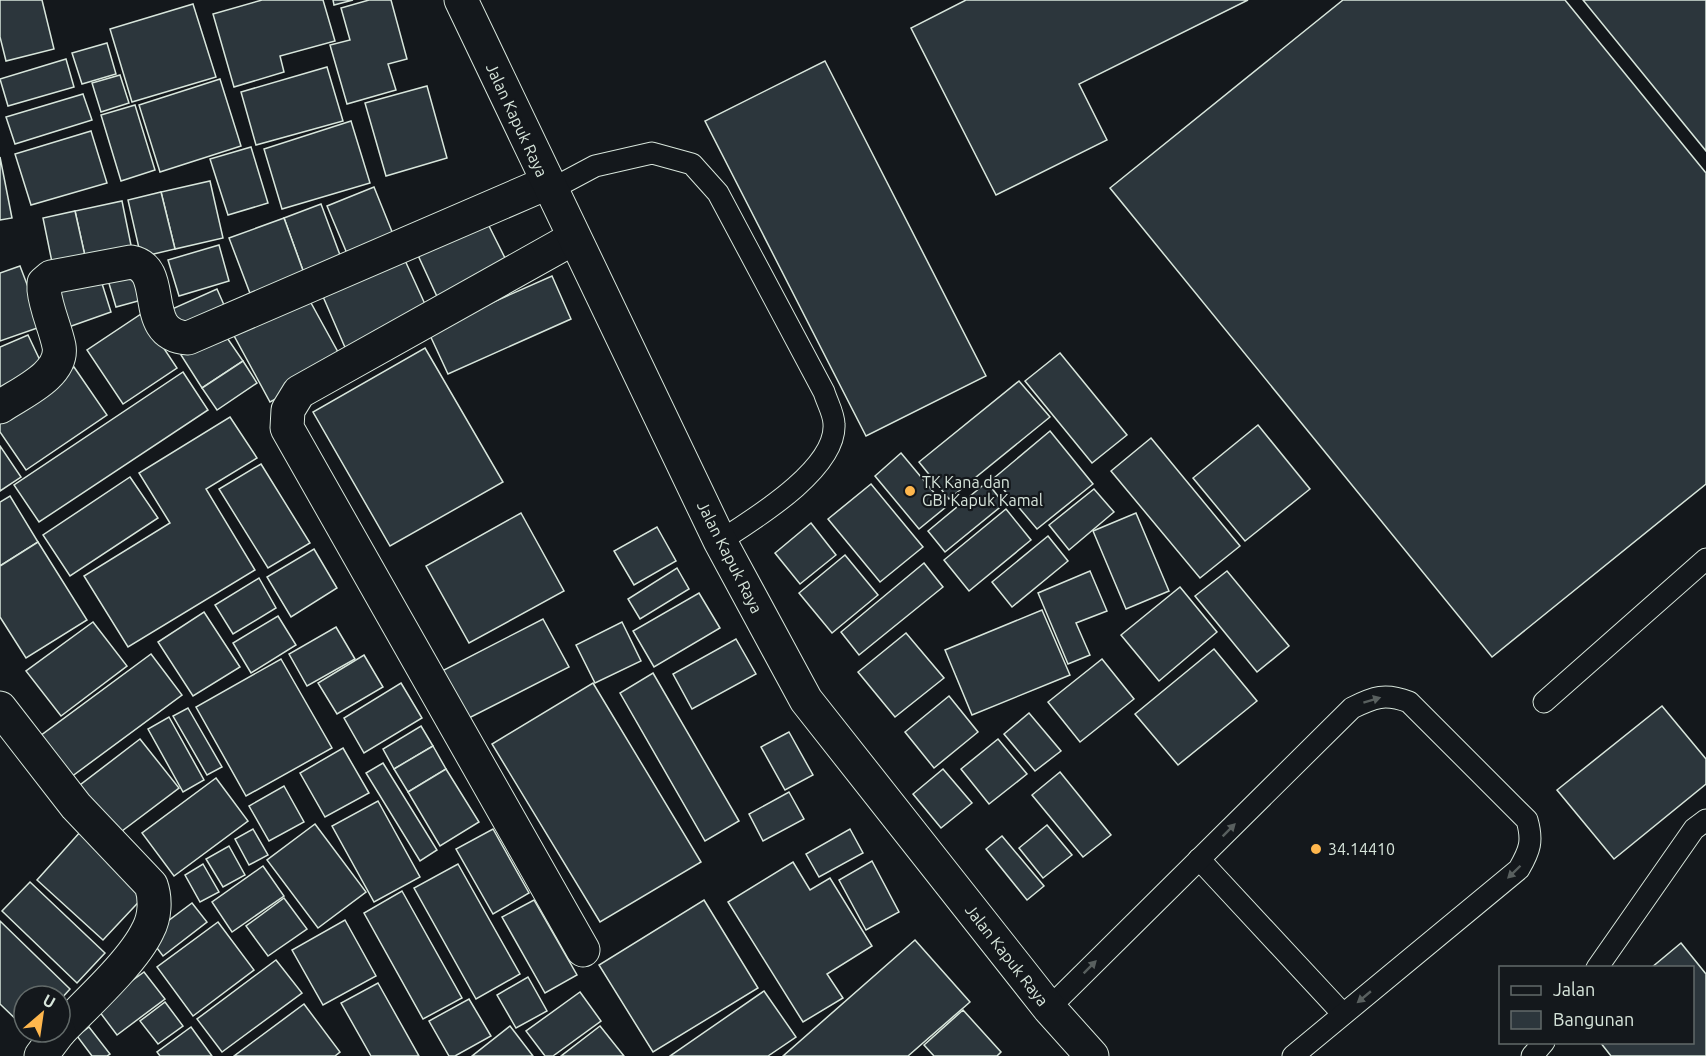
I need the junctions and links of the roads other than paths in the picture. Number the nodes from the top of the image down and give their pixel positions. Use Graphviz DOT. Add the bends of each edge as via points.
graph roads {
  1 [pos="461,0"];
  2 [pos="548,186"];
  3 [pos="574,238"];
  4 [pos="0,407"];
  5 [pos="720,541"];
  6 [pos="1706,559"];
  7 [pos="1545,702"];
  8 [pos="0,708"];
  9 [pos="1706,820"];
  10 [pos="1199,859"];
  11 [pos="583,950"];
  12 [pos="1598,966"];
  13 [pos="1048,1008"];
  14 [pos="1343,1014"];
  15 [pos="72,1019"];
  16 [pos="50,1044"];
  17 [pos="1542,1044"];
  18 [pos="41,1056"];
  19 [pos="1092,1056"];
  20 [pos="1293,1056"];
  21 [pos="1532,1056"];
  1 -- 2 [label="street, Jalan Kapuk Raya"];
  2 -- 3 [label="street, Jalan Kapuk Raya"];
  2 -- 4 [label="street" via="188,338 175,335 161,324 148,273 140,264 130,262 51,277 44,283 44,290 59,347 55,368"];
  2 -- 5 [label="lane" via="595,166 652,153 692,164 718,193 824,392 834,424 825,458 774,506"];
  3 -- 5 [label="street, Jalan Kapuk Raya"];
  3 -- 11 [label="street" via="299,392 288,411 286,428"];
  5 -- 13 [label="street, Jalan Kapuk Raya" via="806,700"];
  6 -- 7 [label="lane"];
  8 -- 15 [label="street" via="76,806 151,885 153,892 153,916 143,940"];
  9 -- 12 [label="lane" via="1694,829"];
  13 -- 10 [label="lane, one-way"];
  10 -- 14 [label="lane"];
  10 -- 14 [label="lane, one-way" via="1352,708 1392,695 1409,702 1527,820 1530,850 1519,869"];
  13 -- 19 [label="street, Jalan Kapuk Raya"];
  14 -- 20 [label="lane"];
  16 -- 18 [label="street"];
  17 -- 21 [label="lane"];
}
